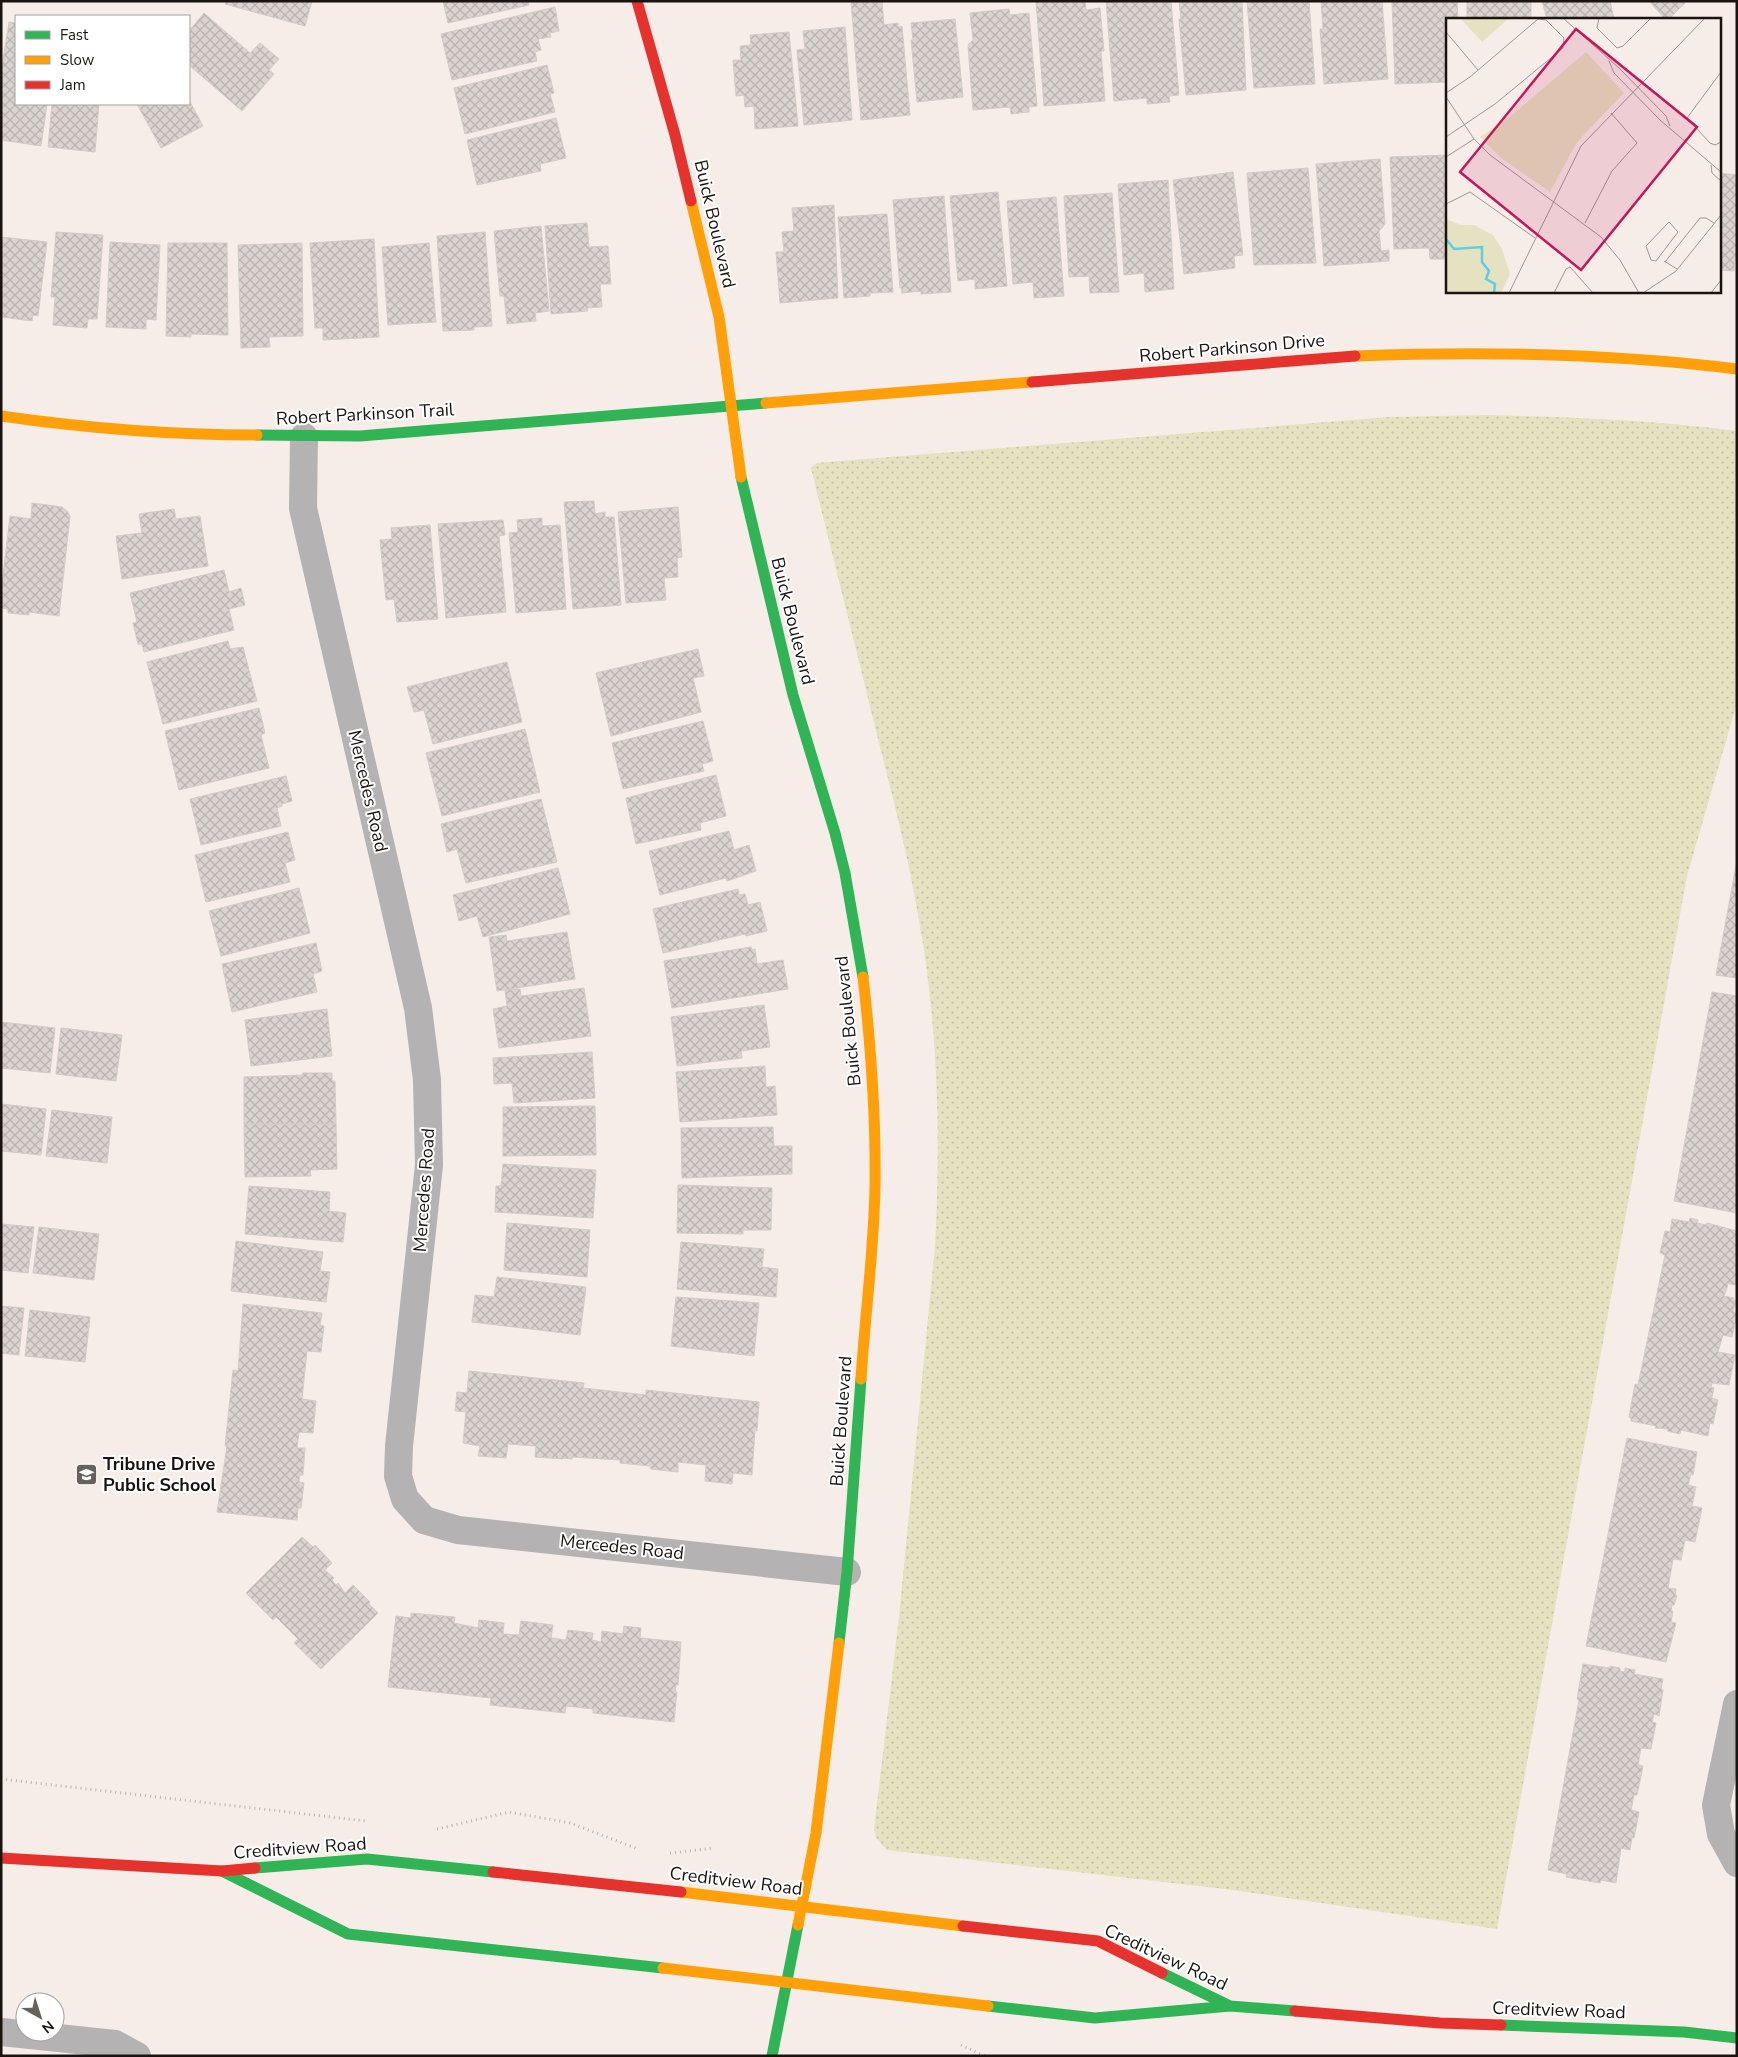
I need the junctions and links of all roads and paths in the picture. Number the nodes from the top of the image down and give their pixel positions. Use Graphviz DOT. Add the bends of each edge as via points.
graph roads {
  1 [pos="636,1"];
  2 [pos="1737,369"];
  3 [pos="731,406"];
  4 [pos="1,416"];
  5 [pos="304,437"];
  6 [pos="847,1572"];
  7 [pos="1737,1704"];
  8 [pos="1,1780"];
  9 [pos="376,1822"];
  10 [pos="435,1829"];
  11 [pos="714,1848"];
  12 [pos="644,1852"];
  13 [pos="662,1854"];
  14 [pos="1,1858"];
  15 [pos="1737,1863"];
  16 [pos="222,1871"];
  17 [pos="802,1907"];
  18 [pos="787,1982"];
  19 [pos="1230,2006"];
  20 [pos="1,2032"];
  21 [pos="1737,2038"];
  22 [pos="960,2045"];
  23 [pos="137,2056"];
  24 [pos="772,2056"];
  25 [pos="985,2056"];
  1 -- 3 [label="street, Buick Boulevard" via="675,135 719,317"];
  2 -- 3 [label="street, Robert Parkinson Drive" via="1598,354 1414,353"];
  3 -- 5 [label="street, Robert Parkinson Trail" via="360,436"];
  3 -- 6 [label="street, Buick Boulevard" via="747,509 793,694 845,873 870,1039 874,1081 875,1186 872,1256"];
  4 -- 5 [label="street, Robert Parkinson Trail" via="56,424"];
  5 -- 6 [label="street, Mercedes Road" via="302,508 418,1008 427,1080 429,1164 399,1446 398,1476 405,1499 424,1520 458,1530"];
  6 -- 17 [label="street, Buick Boulevard" via="816,1833"];
  7 -- 15 [label="street" via="1716,1805 1721,1834"];
  8 -- 9 [label="path"];
  10 -- 12 [label="path" via="509,1812 570,1823"];
  11 -- 13 [label="path"];
  14 -- 16 [label="street, Creditview Road"];
  16 -- 17 [label="street, Creditview Road" via="367,1859"];
  16 -- 18 [label="street, Creditview Road" via="348,1934"];
  17 -- 18 [label="street, Buick Boulevard"];
  17 -- 19 [label="street, Creditview Road" via="1098,1941"];
  18 -- 19 [label="street, Creditview Road" via="1095,2018"];
  18 -- 24 [label="street, Buick Boulevard"];
  19 -- 21 [label="street, Creditview Road" via="1440,2023 1684,2032"];
  20 -- 23 [label="street" via="115,2044"];
  22 -- 25 [label="path"];
}
